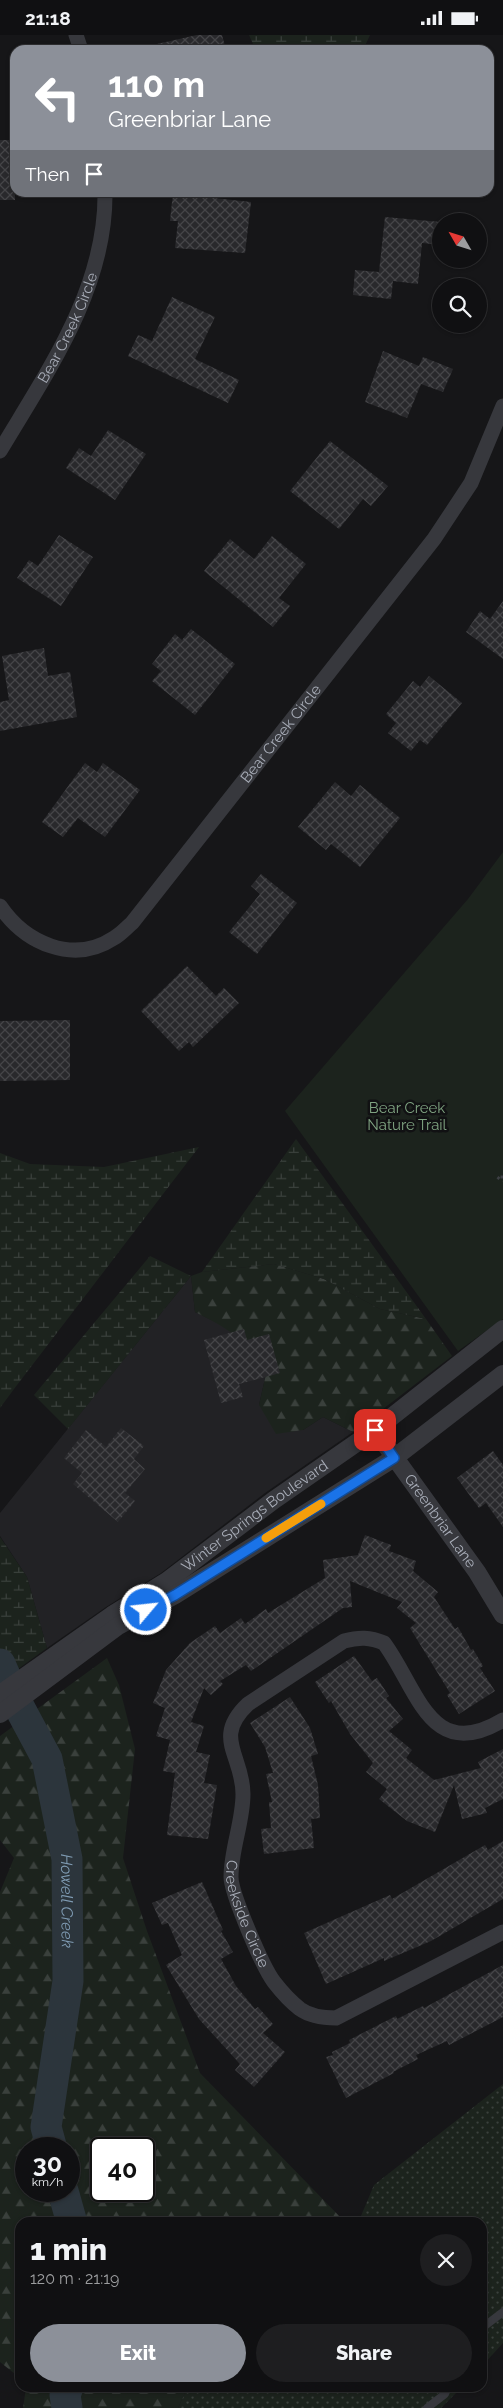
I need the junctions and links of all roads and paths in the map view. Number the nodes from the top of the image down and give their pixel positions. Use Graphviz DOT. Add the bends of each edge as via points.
graph roads {
  1 [pos="105,197"];
  2 [pos="503,406"];
  3 [pos="0,451"];
  4 [pos="0,906"];
  5 [pos="503,1177"];
  6 [pos="503,1181"];
  7 [pos="503,1329"];
  8 [pos="503,1374"];
  9 [pos="375,1430"];
  10 [pos="394,1458"];
  11 [pos="503,1615"];
  12 [pos="67,1654"];
  13 [pos="7,1695"];
  14 [pos="0,1714"];
  15 [pos="503,1720"];
  16 [pos="503,1932"];
  17 [pos="503,2312"];
  18 [pos="487,2324"];
  19 [pos="446,2392"];
  20 [pos="426,2408"];
  1 -- 3 [label="street, Bear Creek Circle" via="95,268 78,315"];
  2 -- 4 [label="street, Bear Creek Circle" via="471,483 434,539 132,923 114,939 86,949 58,949 31,936 9,919"];
  5 -- 6 [label="path" via="497,1177"];
  7 -- 9 [label="street, Winter Springs Boulevard"];
  8 -- 10 [label="street, Winter Springs Boulevard"];
  9 -- 10 [label="street, Greenbriar Lane"];
  9 -- 12 [label="street, Winter Springs Boulevard" via="274,1500"];
  10 -- 11 [label="street, Greenbriar Lane" via="477,1572"];
  10 -- 12 [label="street, Winter Springs Boulevard" via="175,1595"];
  12 -- 13 [label="street, Winter Springs Boulevard"];
  13 -- 14 [label="street, Winter Springs Boulevard"];
  15 -- 16 [label="street, Creekside Circle" via="486,1730 467,1733 439,1727 425,1711 384,1643 358,1637 344,1641 248,1704 238,1713 230,1729 230,1739 242,1780 243,1796 232,1854 234,1897 273,1981 301,2010 318,2017 336,2018"];
  17 -- 18 [label="lane"];
  19 -- 20 [label="lane"];
}
